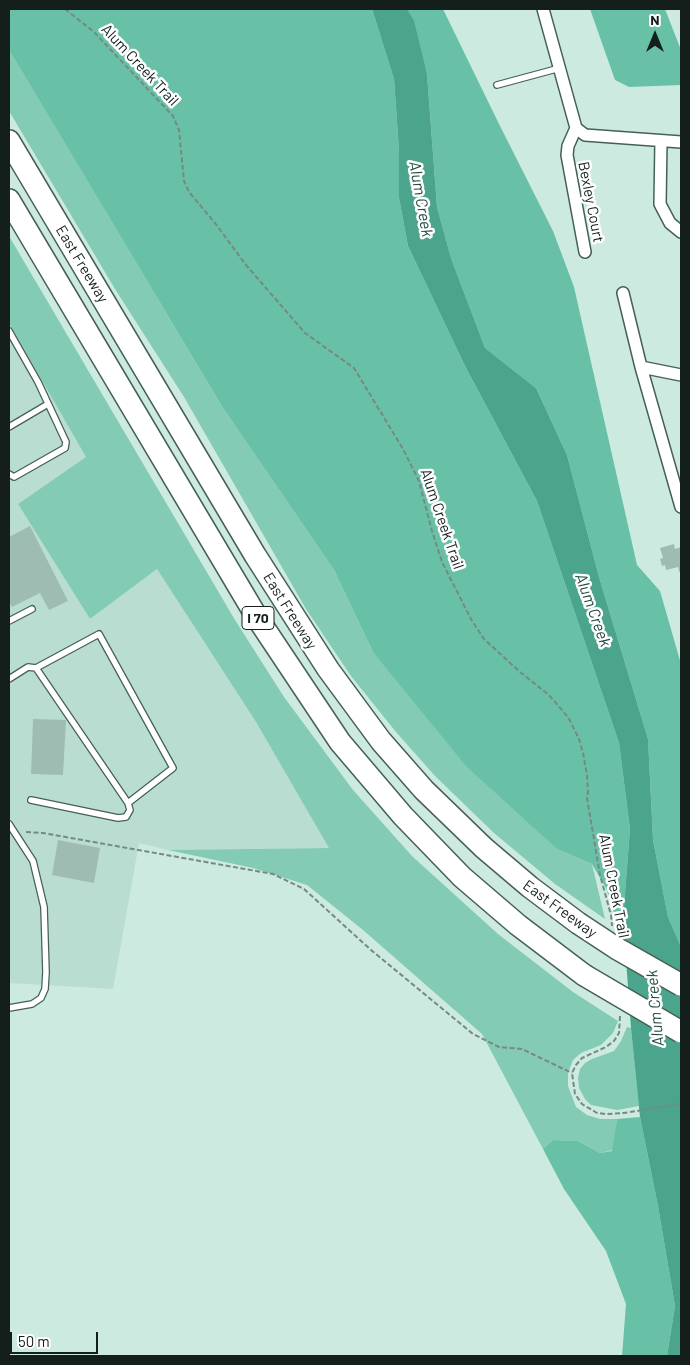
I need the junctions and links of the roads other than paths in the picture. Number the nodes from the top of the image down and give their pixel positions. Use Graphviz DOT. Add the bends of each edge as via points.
graph roads {
  1 [pos="543,9"];
  2 [pos="560,68"];
  3 [pos="497,85"];
  4 [pos="576,128"];
  5 [pos="9,141"];
  6 [pos="661,141"];
  7 [pos="681,142"];
  8 [pos="9,200"];
  9 [pos="681,232"];
  10 [pos="585,252"];
  11 [pos="624,293"];
  12 [pos="9,331"];
  13 [pos="641,366"];
  14 [pos="681,375"];
  15 [pos="48,404"];
  16 [pos="9,427"];
  17 [pos="9,474"];
  18 [pos="681,507"];
  19 [pos="32,609"];
  20 [pos="9,621"];
  21 [pos="36,668"];
  22 [pos="9,679"];
  23 [pos="31,800"];
  24 [pos="128,803"];
  25 [pos="9,824"];
  26 [pos="11,832"];
  27 [pos="681,985"];
  28 [pos="9,1008"];
  29 [pos="681,1032"];
  1 -- 2 [label="street"];
  2 -- 3 [label="lane"];
  2 -- 4 [label="street"];
  4 -- 6 [label="street" via="585,135"];
  4 -- 10 [label="street, Bexley Court" via="567,155"];
  5 -- 27 [label="highway, East Freeway / I 70, bridge" via="307,640 381,741 454,820 530,887 616,948"];
  6 -- 7 [label="street"];
  6 -- 9 [label="street" via="660,204 670,223"];
  8 -- 29 [label="highway, East Freeway / I 70, bridge" via="258,619 340,742 403,816 462,877 518,926 584,975"];
  11 -- 13 [label="street"];
  12 -- 15 [label="lane"];
  13 -- 14 [label="street"];
  13 -- 18 [label="street"];
  15 -- 16 [label="lane"];
  15 -- 17 [label="lane" via="66,442 65,448 14,478"];
  19 -- 20 [label="lane"];
  21 -- 22 [label="lane" via="28,667"];
  21 -- 24 [label="lane"];
  21 -- 24 [label="lane" via="99,634 173,768"];
  23 -- 24 [label="lane" via="118,818 126,817 130,810"];
  25 -- 26 [label="lane"];
  26 -- 28 [label="lane" via="33,861 44,907 46,972 41,998 32,1004"];
}
